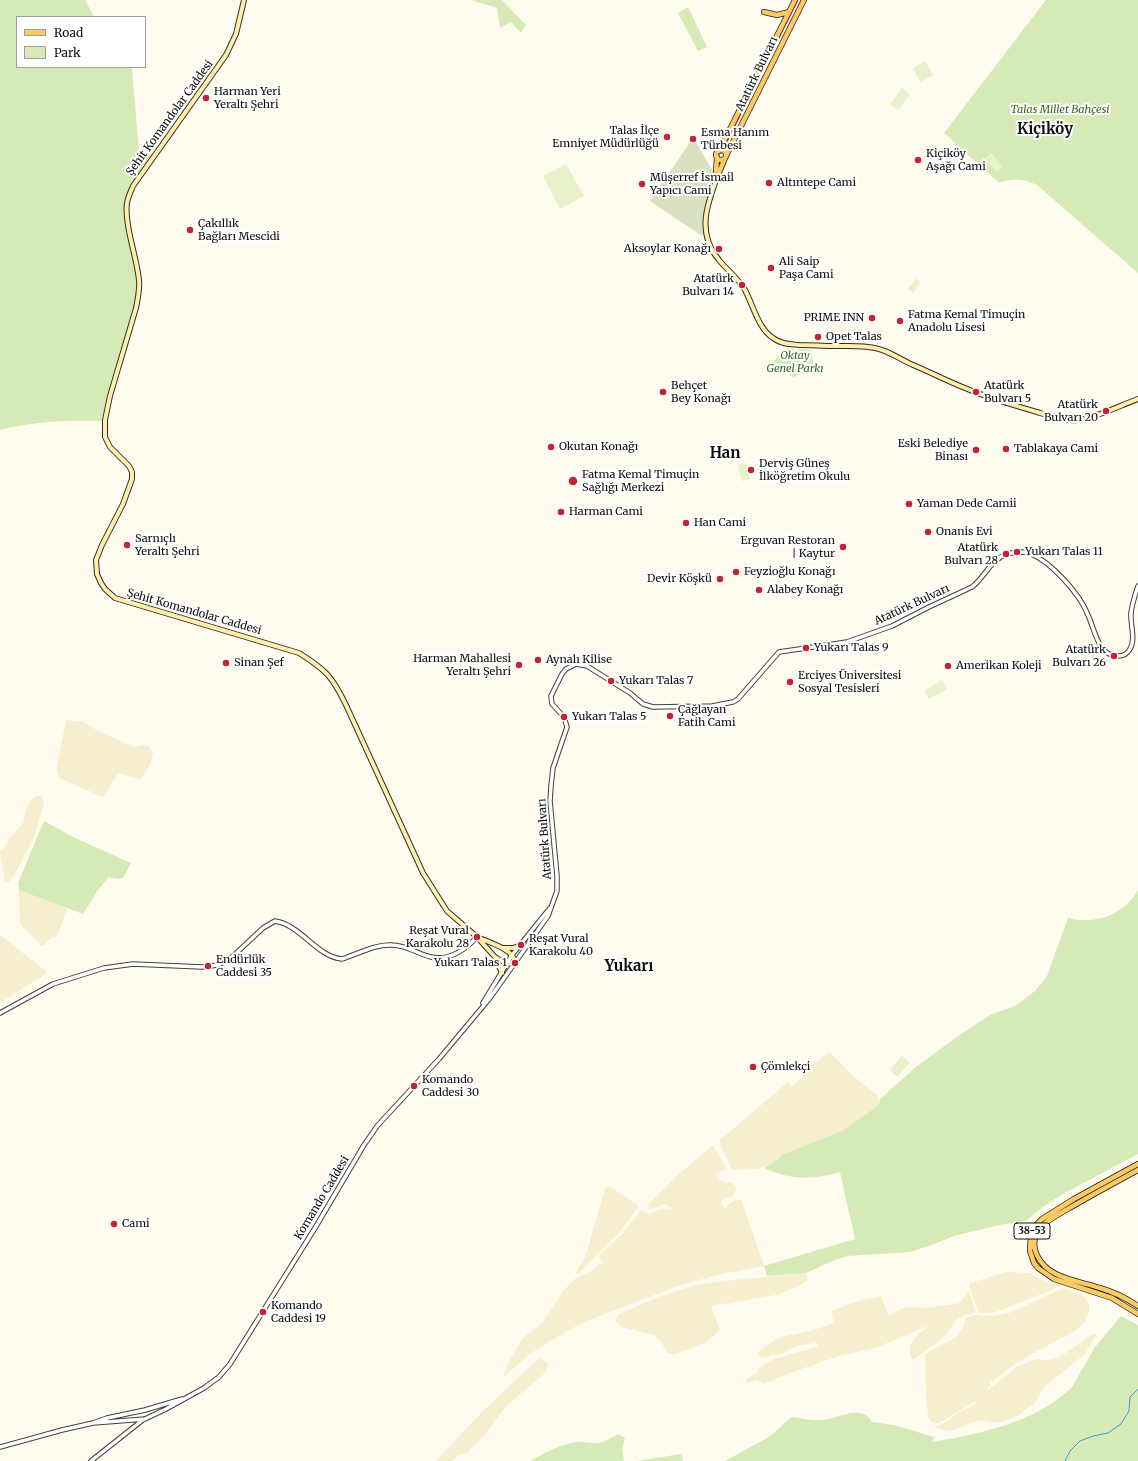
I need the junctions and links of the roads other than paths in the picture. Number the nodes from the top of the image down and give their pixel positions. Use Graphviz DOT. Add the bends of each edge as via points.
graph roads {
  1 [pos="244,0"];
  2 [pos="795,0"];
  3 [pos="804,0"];
  4 [pos="764,12"];
  5 [pos="789,12"];
  6 [pos="719,151"];
  7 [pos="717,157"];
  8 [pos="726,157"];
  9 [pos="718,175"];
  10 [pos="1138,399"];
  11 [pos="1138,586"];
  12 [pos="553,904"];
  13 [pos="477,937"];
  14 [pos="521,945"];
  15 [pos="503,948"];
  16 [pos="512,955"];
  17 [pos="494,957"];
  18 [pos="515,962"];
  19 [pos="507,964"];
  20 [pos="502,973"];
  21 [pos="478,1011"];
  22 [pos="0,1013"];
  23 [pos="1138,1164"];
  24 [pos="1138,1170"];
  25 [pos="1138,1306"];
  26 [pos="1138,1314"];
  27 [pos="188,1397"];
  28 [pos="143,1410"];
  29 [pos="148,1417"];
  30 [pos="143,1419"];
  31 [pos="93,1423"];
  32 [pos="0,1447"];
  33 [pos="91,1461"];
  1 -- 13 [label="main road, Şehit Komandolar Caddesi" via="236,34 226,55 137,179 129,195 128,217 139,280 138,293 136,308 110,396 105,420 105,437 110,447 129,466 132,479 96,560 97,574 105,589 115,598 299,653 328,674 346,705 427,880 447,911"];
  2 -- 5 [label="main road, Atatürk Bulvarı"];
  3 -- 8 [label="main road, Atatürk Bulvarı"];
  4 -- 5 [label="main road" via="777,16"];
  5 -- 6 [label="main road, Atatürk Bulvarı"];
  6 -- 7 [label="main road"];
  6 -- 8 [label="main road" via="724,151"];
  7 -- 8 [label="main road" via="721,160"];
  7 -- 9 [label="main road, Atatürk Bulvarı"];
  8 -- 9 [label="main road, Atatürk Bulvarı"];
  9 -- 10 [label="main road, Atatürk Bulvarı" via="706,217 708,242 719,260 742,285 762,327 775,340 788,344 878,348 965,388 1065,419 1085,419"];
  11 -- 12 [label="street, Atatürk Bulvarı" via="1131,613 1132,646 1119,656 1110,655 1103,649 1088,614 1066,582 1041,560 1031,554 1017,552 997,559 972,587 892,626 847,642 779,652 738,699 726,704 653,707 643,704 588,666 572,666 562,674 550,696 552,704 564,717 567,727 553,768 551,786 557,876"];
  12 -- 14 [label="street"];
  12 -- 18 [label="street" via="548,916"];
  13 -- 15 [label="main road"];
  13 -- 17 [label="main road"];
  13 -- 22 [label="street" via="468,947 449,956 432,957 407,948 381,945 342,959 335,959 288,925 275,922 263,928 231,958 218,965 202,967 133,964 104,968 53,984"];
  14 -- 15 [label="main road"];
  14 -- 16 [label="street"];
  15 -- 16 [label="main road"];
  16 -- 18 [label="main road"];
  16 -- 19 [label="street"];
  17 -- 19 [label="main road"];
  17 -- 20 [label="main road"];
  18 -- 19 [label="main road"];
  18 -- 21 [label="street"];
  19 -- 20 [label="street"];
  20 -- 21 [label="street"];
  21 -- 27 [label="street, Komando Caddesi" via="439,1059 378,1125 230,1364 219,1377"];
  23 -- 26 [label="main road, 38-53" via="1042,1219 1033,1230 1030,1240 1031,1256 1042,1272 1054,1279 1118,1301"];
  24 -- 25 [label="main road, 38-53" via="1045,1223 1039,1229 1035,1241 1038,1260 1046,1268 1064,1277 1120,1295"];
  27 -- 28 [label="street"];
  27 -- 29 [label="street"];
  28 -- 29 [label="street" via="148,1412"];
  28 -- 30 [label="street" via="139,1414"];
  28 -- 31 [label="street"];
  29 -- 30 [label="street"];
  30 -- 31 [label="street"];
  30 -- 33 [label="street"];
  31 -- 32 [label="street"];
}
